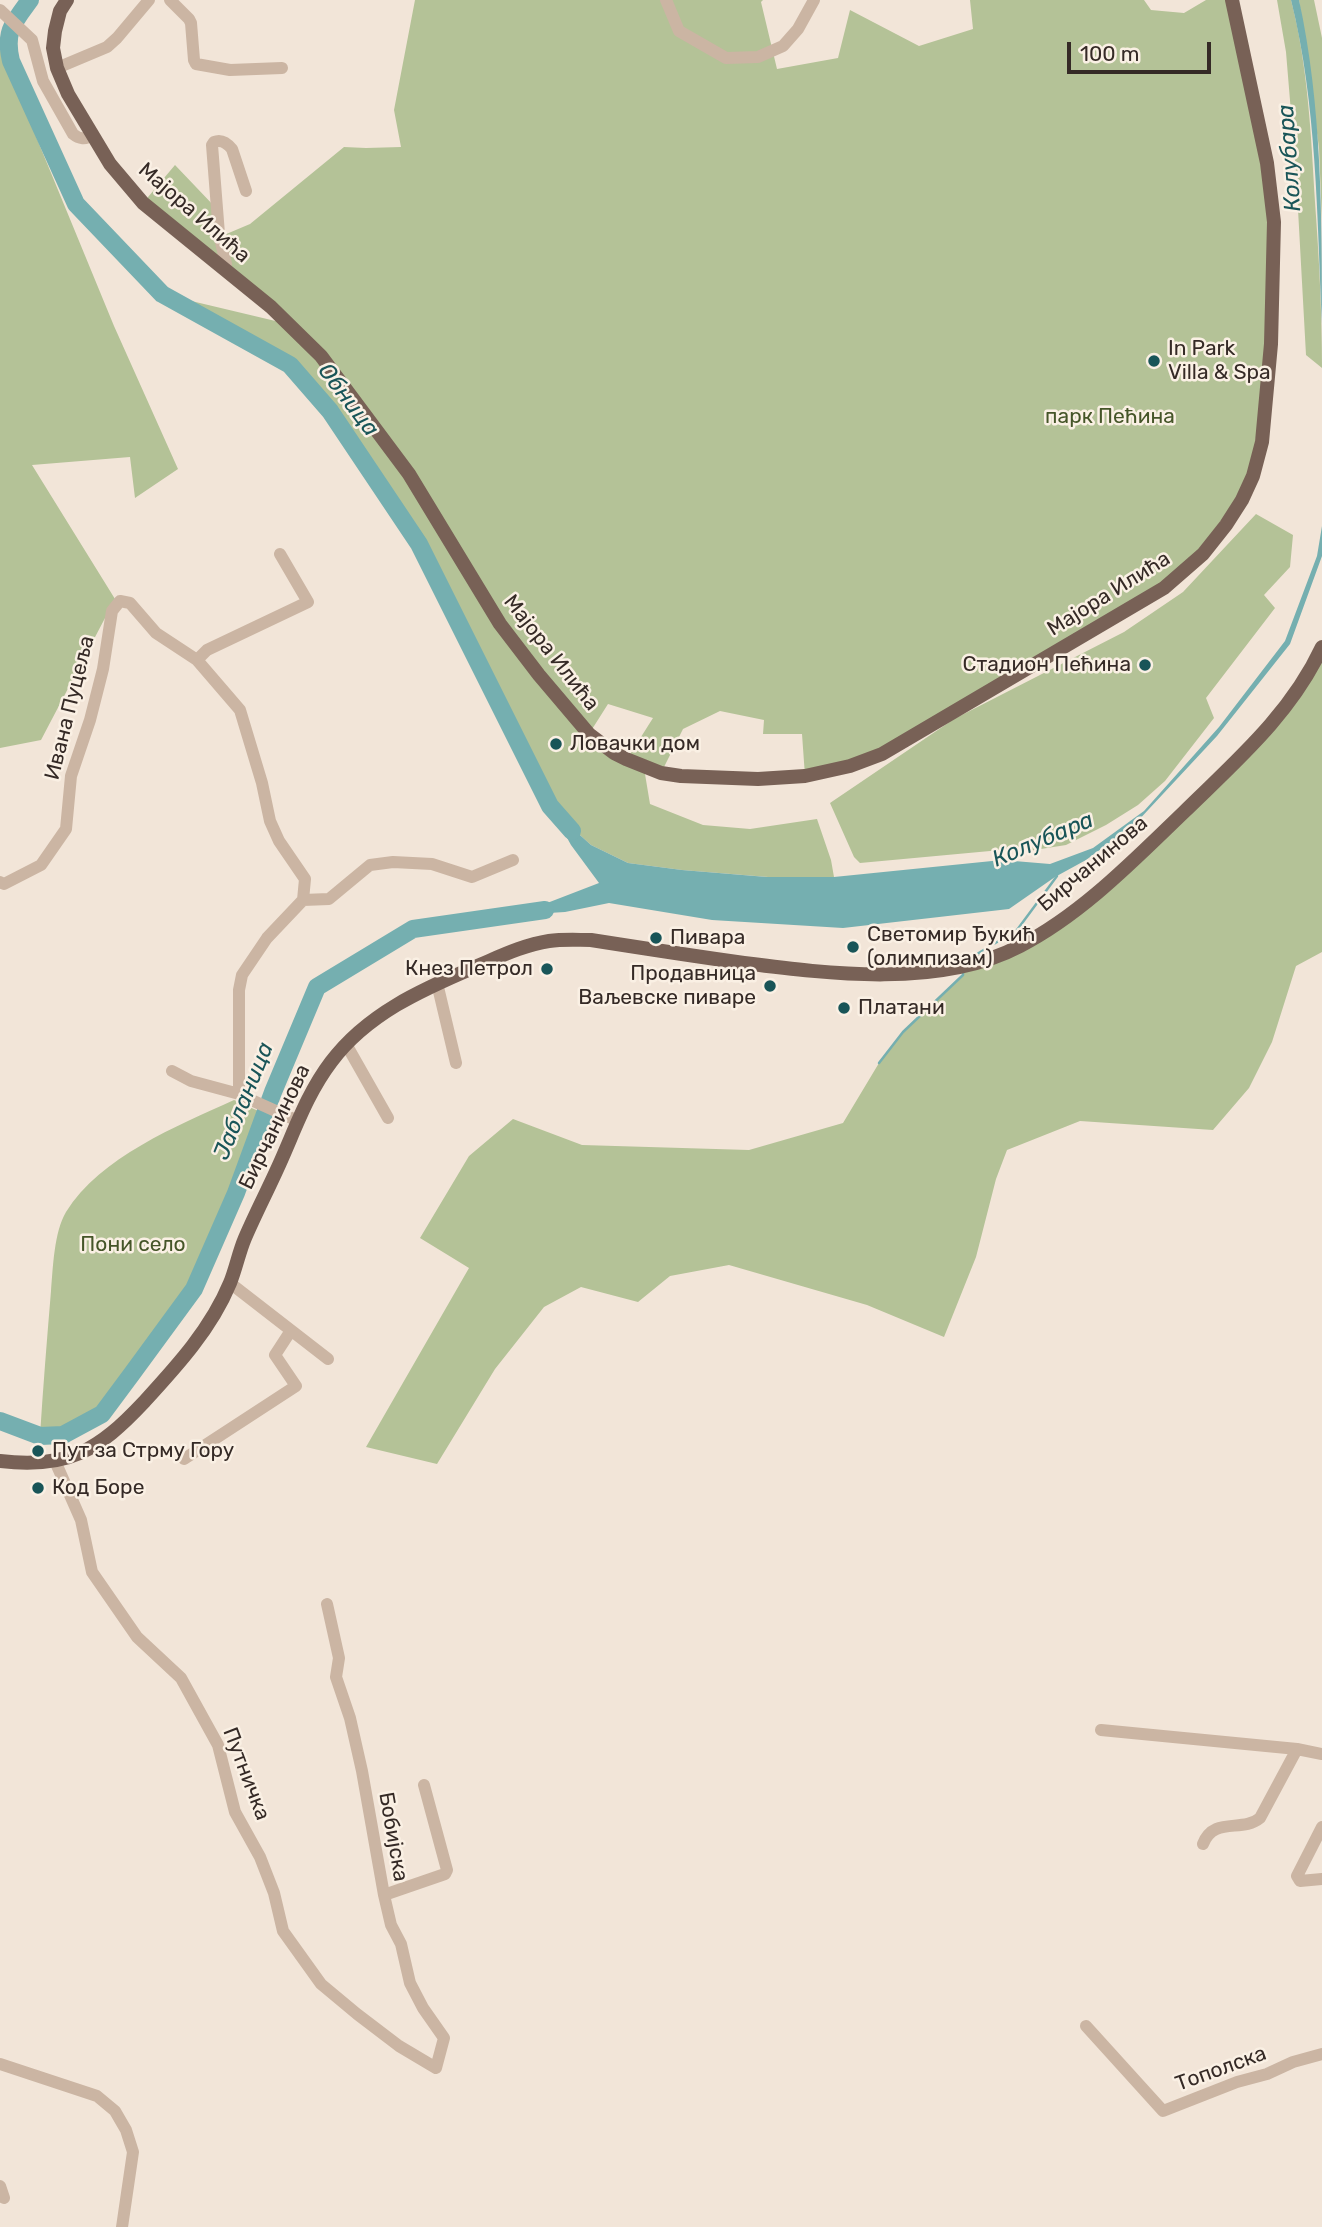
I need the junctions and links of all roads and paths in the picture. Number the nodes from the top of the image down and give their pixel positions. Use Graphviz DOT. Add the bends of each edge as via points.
graph roads {
  1 [pos="67,0"];
  2 [pos="149,0"];
  3 [pos="170,0"];
  4 [pos="666,0"];
  5 [pos="814,0"];
  6 [pos="1232,0"];
  7 [pos="0,10"];
  8 [pos="57,68"];
  9 [pos="282,68"];
  10 [pos="92,135"];
  11 [pos="246,191"];
  12 [pos="225,270"];
  13 [pos="280,554"];
  14 [pos="1322,647"];
  15 [pos="197,660"];
  16 [pos="513,860"];
  17 [pos="0,883"];
  18 [pos="303,900"];
  19 [pos="437,983"];
  20 [pos="346,1044"];
  21 [pos="456,1063"];
  22 [pos="172,1071"];
  23 [pos="243,1093"];
  24 [pos="388,1118"];
  25 [pos="298,1121"];
  26 [pos="230,1283"];
  27 [pos="290,1332"];
  28 [pos="328,1359"];
  29 [pos="184,1459"];
  30 [pos="61,1460"];
  31 [pos="0,1461"];
  32 [pos="327,1604"];
  33 [pos="1101,1730"];
  34 [pos="1297,1749"];
  35 [pos="1322,1754"];
  36 [pos="424,1785"];
  37 [pos="1322,1827"];
  38 [pos="1203,1844"];
  39 [pos="1322,1879"];
  40 [pos="384,1895"];
  41 [pos="1086,2026"];
  42 [pos="1322,2054"];
  43 [pos="0,2064"];
  44 [pos="436,2068"];
  45 [pos="122,2227"];
  1 -- 8 [label="main road, Мајора Илића" via="55,31"];
  2 -- 8 [label="street" via="107,47"];
  3 -- 9 [label="street" via="190,19 197,64 230,71"];
  4 -- 5 [label="street" via="679,32 726,58 758,57 783,46"];
  6 -- 12 [label="main road, Мајора Илића" via="1267,163 1274,222 1271,344 1262,442 1242,500 1203,554 1164,588 882,754 837,770 758,779 681,776 644,767 597,741 500,624 410,474 321,356"];
  7 -- 10 [label="street" via="34,44 47,89 73,134 80,138"];
  8 -- 10 [label="main road, Мајора Илића"];
  10 -- 12 [label="main road, Мајора Илића" via="144,203"];
  11 -- 12 [label="street" via="232,149 223,141 214,142"];
  13 -- 15 [label="street" via="308,602 206,650"];
  14 -- 19 [label="main road, Бирчанинова" via="1283,713 1163,832 1055,925 1002,955 946,969 861,975 565,940 518,949"];
  15 -- 17 [label="street, Ивана Пуцеља" via="156,633 130,604 120,601 112,611 103,669 71,776 66,829 41,865"];
  15 -- 18 [label="street, Ивана Пуцеља" via="240,710 270,821 305,878"];
  16 -- 18 [label="street" via="472,877 432,864 370,865 329,899"];
  18 -- 23 [label="street" via="267,938 242,975"];
  19 -- 20 [label="main road, Бирчанинова" via="397,1004"];
  19 -- 21 [label="street"];
  20 -- 24 [label="street"];
  20 -- 25 [label="main road, Бирчанинова" via="317,1082"];
  22 -- 23 [label="street" via="191,1081"];
  23 -- 25 [label="street"];
  25 -- 26 [label="main road, Бирчанинова" via="245,1238"];
  26 -- 27 [label="street"];
  26 -- 30 [label="main road, Бирчанинова" via="203,1332 159,1386 103,1441"];
  27 -- 28 [label="street"];
  27 -- 29 [label="street" via="275,1355 296,1386"];
  30 -- 31 [label="main road"];
  30 -- 44 [label="street, Путничка" via="92,1572 137,1637 181,1678 218,1745 235,1812 260,1857 283,1931 321,1984 399,2046"];
  32 -- 40 [label="street, Бобијска" via="340,1658 335,1676 362,1771"];
  33 -- 34 [label="street"];
  34 -- 35 [label="street"];
  34 -- 38 [label="street" via="1261,1818 1217,1828"];
  36 -- 40 [label="street" via="447,1870"];
  37 -- 39 [label="street" via="1297,1876 1300,1881"];
  40 -- 44 [label="street, Бобијска" via="410,1983 444,2038"];
  41 -- 42 [label="street, Тополска" via="1163,2111"];
  43 -- 45 [label="street" via="96,2096 115,2112 133,2151"];
}
